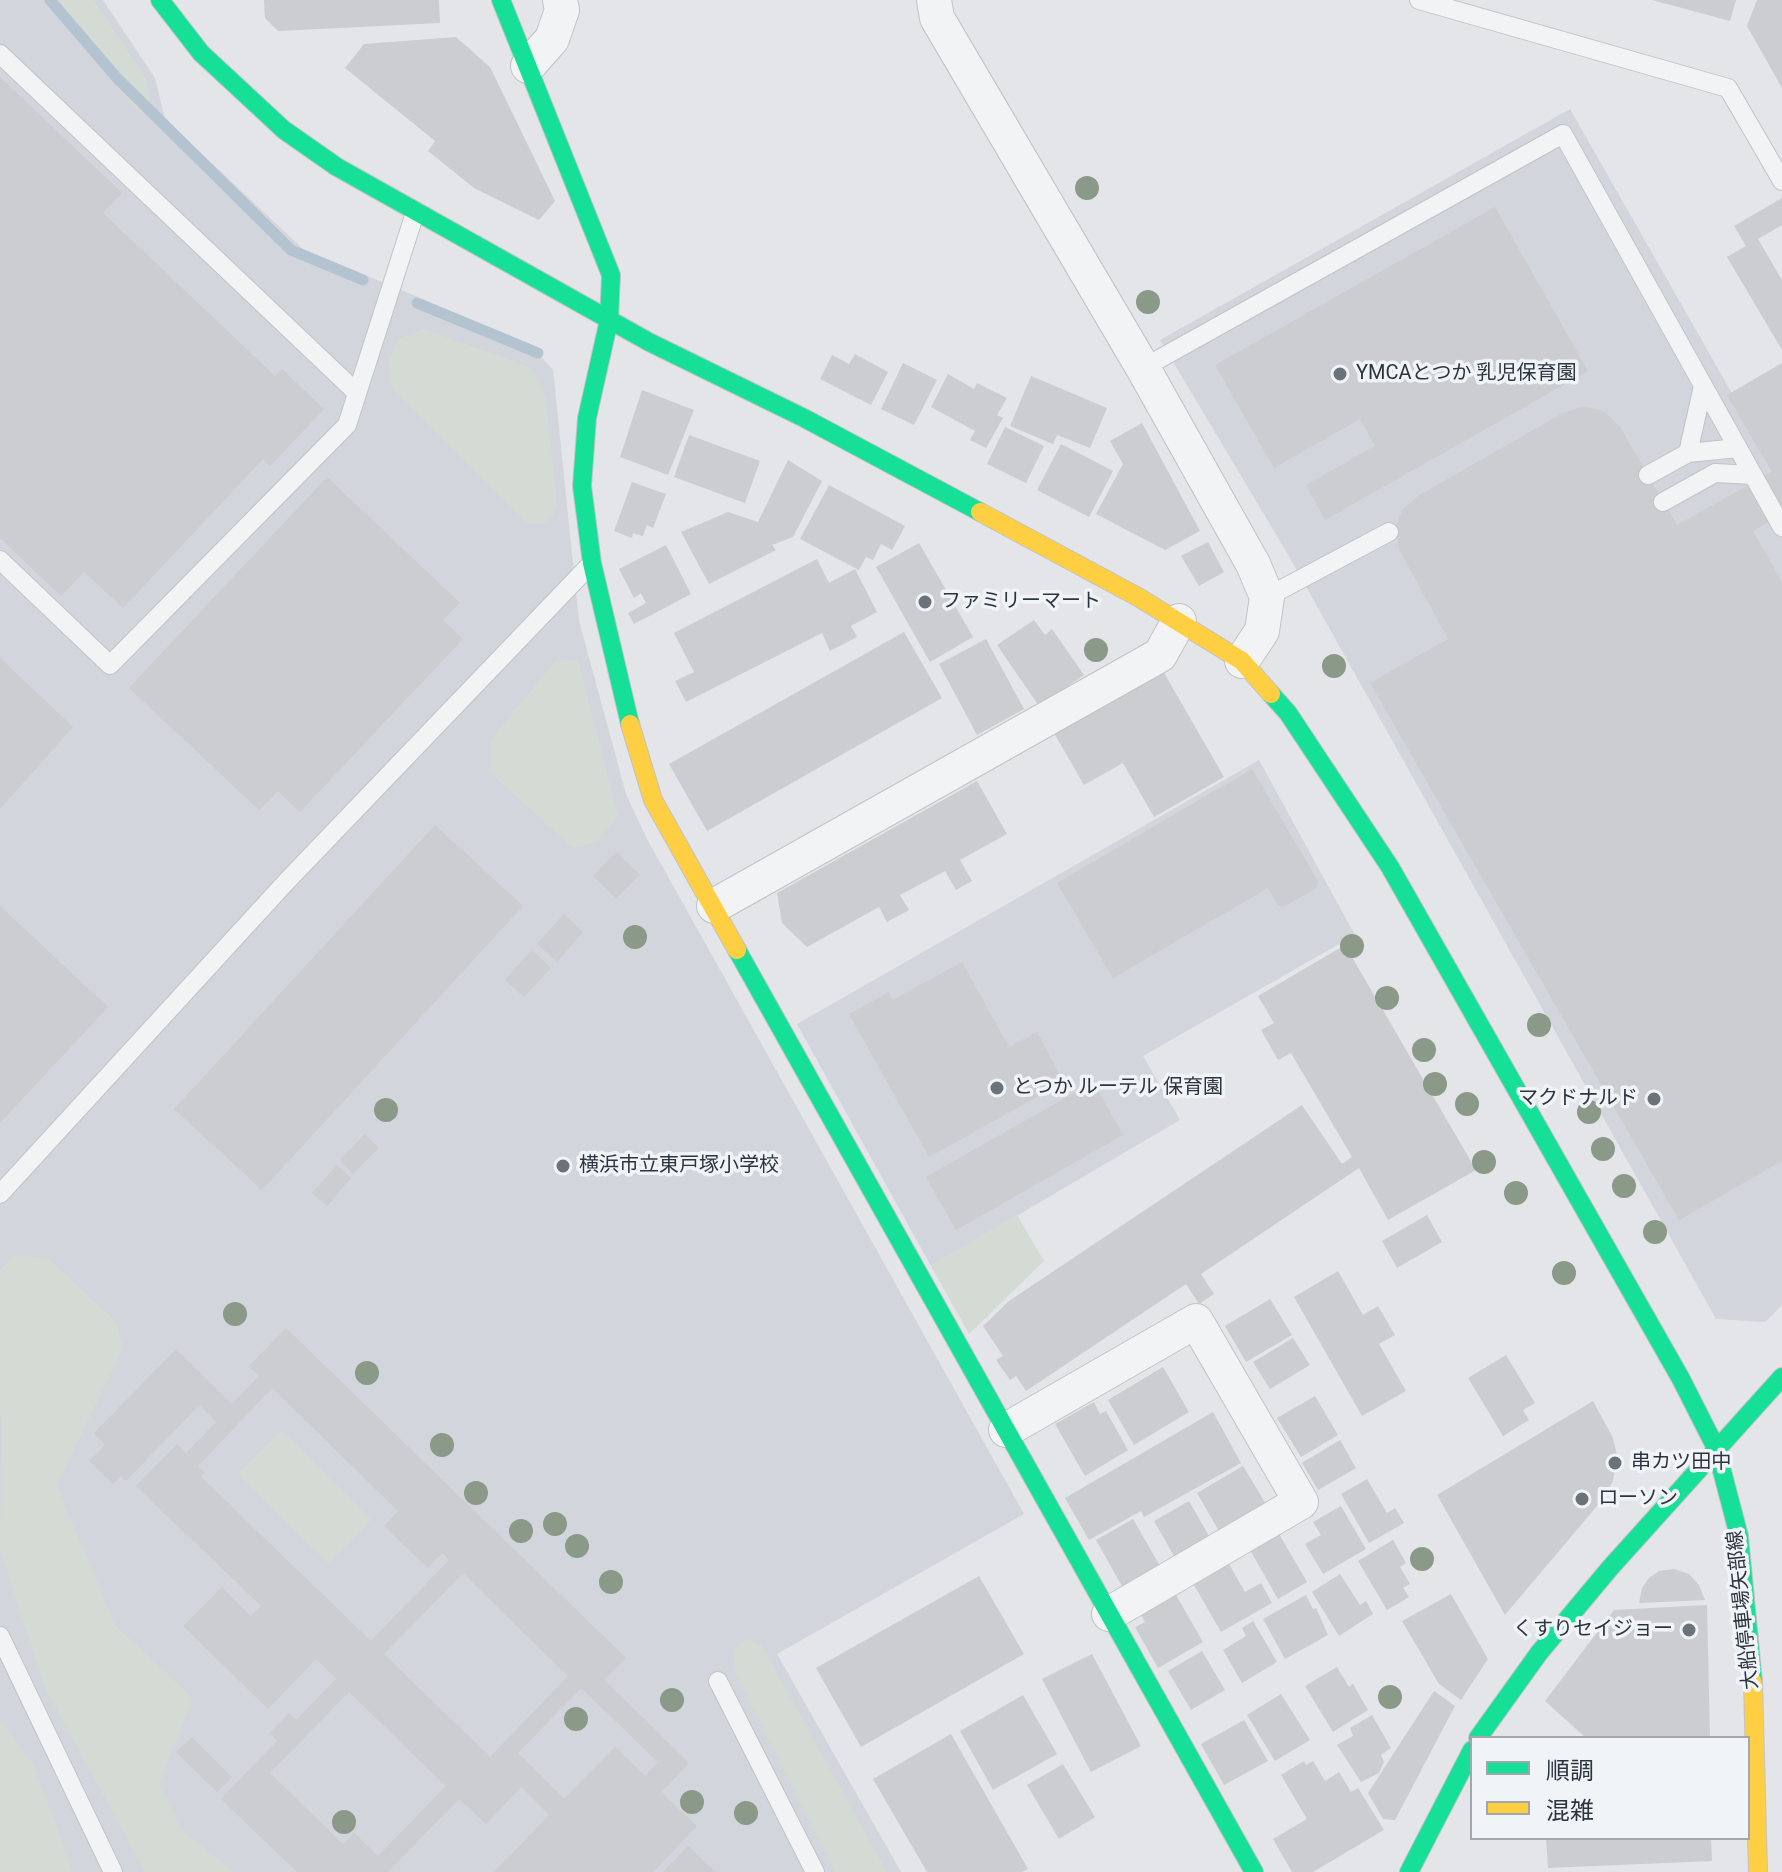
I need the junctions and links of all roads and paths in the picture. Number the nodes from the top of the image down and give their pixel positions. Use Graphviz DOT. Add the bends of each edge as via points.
graph roads {
  1 [pos="160,0"];
  2 [pos="501,0"];
  3 [pos="560,0"];
  4 [pos="934,0"];
  5 [pos="1419,0"];
  6 [pos="0,54"];
  7 [pos="528,66"];
  8 [pos="1782,181"];
  9 [pos="415,213"];
  10 [pos="609,320"];
  11 [pos="1143,368"];
  12 [pos="1703,386"];
  13 [pos="357,393"];
  14 [pos="1738,448"];
  15 [pos="1688,453"];
  16 [pos="1648,475"];
  17 [pos="1753,475"];
  18 [pos="1663,502"];
  19 [pos="1782,527"];
  20 [pos="1389,532"];
  21 [pos="0,560"];
  22 [pos="592,563"];
  23 [pos="1267,597"];
  24 [pos="1179,621"];
  25 [pos="1242,661"];
  26 [pos="714,906"];
  27 [pos="0,1194"];
  28 [pos="1782,1377"];
  29 [pos="1006,1430"];
  30 [pos="1716,1448"];
  31 [pos="1109,1614"];
  32 [pos="0,1636"];
  33 [pos="718,1681"];
  34 [pos="1479,1736"];
  35 [pos="1470,1754"];
  36 [pos="113,1872"];
  37 [pos="815,1872"];
  38 [pos="1254,1872"];
  39 [pos="1409,1872"];
  40 [pos="1758,1872"];
  1 -- 9 [label="street, 大船停車場矢部線" via="201,53 284,130"];
  2 -- 7 [label="street"];
  3 -- 7 [label="street" via="552,39"];
  4 -- 11 [label="street" via="937,18"];
  5 -- 8 [label="lane" via="1728,88"];
  6 -- 13 [label="lane"];
  7 -- 10 [label="street" via="611,275"];
  9 -- 10 [label="street, 大船停車場矢部線"];
  9 -- 13 [label="lane"];
  10 -- 22 [label="street" via="593,380 582,486"];
  10 -- 24 [label="street, 大船停車場矢部線" via="804,418"];
  11 -- 12 [label="lane" via="1563,134"];
  11 -- 23 [label="street"];
  12 -- 14 [label="lane"];
  12 -- 15 [label="lane"];
  13 -- 21 [label="lane" via="347,425 110,665"];
  14 -- 15 [label="lane"];
  14 -- 17 [label="lane"];
  15 -- 16 [label="lane"];
  17 -- 18 [label="lane" via="1715,473"];
  17 -- 19 [label="lane"];
  20 -- 23 [label="lane"];
  22 -- 26 [label="street" via="625,708 653,800"];
  22 -- 27 [label="lane" via="286,882"];
  23 -- 25 [label="street" via="1262,631"];
  24 -- 25 [label="street, 大船停車場矢部線"];
  24 -- 26 [label="street" via="1160,655"];
  25 -- 30 [label="street, 大船停車場矢部線" via="1288,713 1390,867"];
  26 -- 29 [label="street"];
  28 -- 30 [label="street"];
  29 -- 31 [label="street"];
  29 -- 31 [label="street" via="1196,1321 1301,1502"];
  30 -- 34 [label="street" via="1539,1653"];
  30 -- 40 [label="street, 大船停車場矢部線" via="1739,1536 1752,1659"];
  31 -- 38 [label="street"];
  32 -- 36 [label="lane"];
  33 -- 37 [label="lane"];
  35 -- 39 [label="street"];
}
